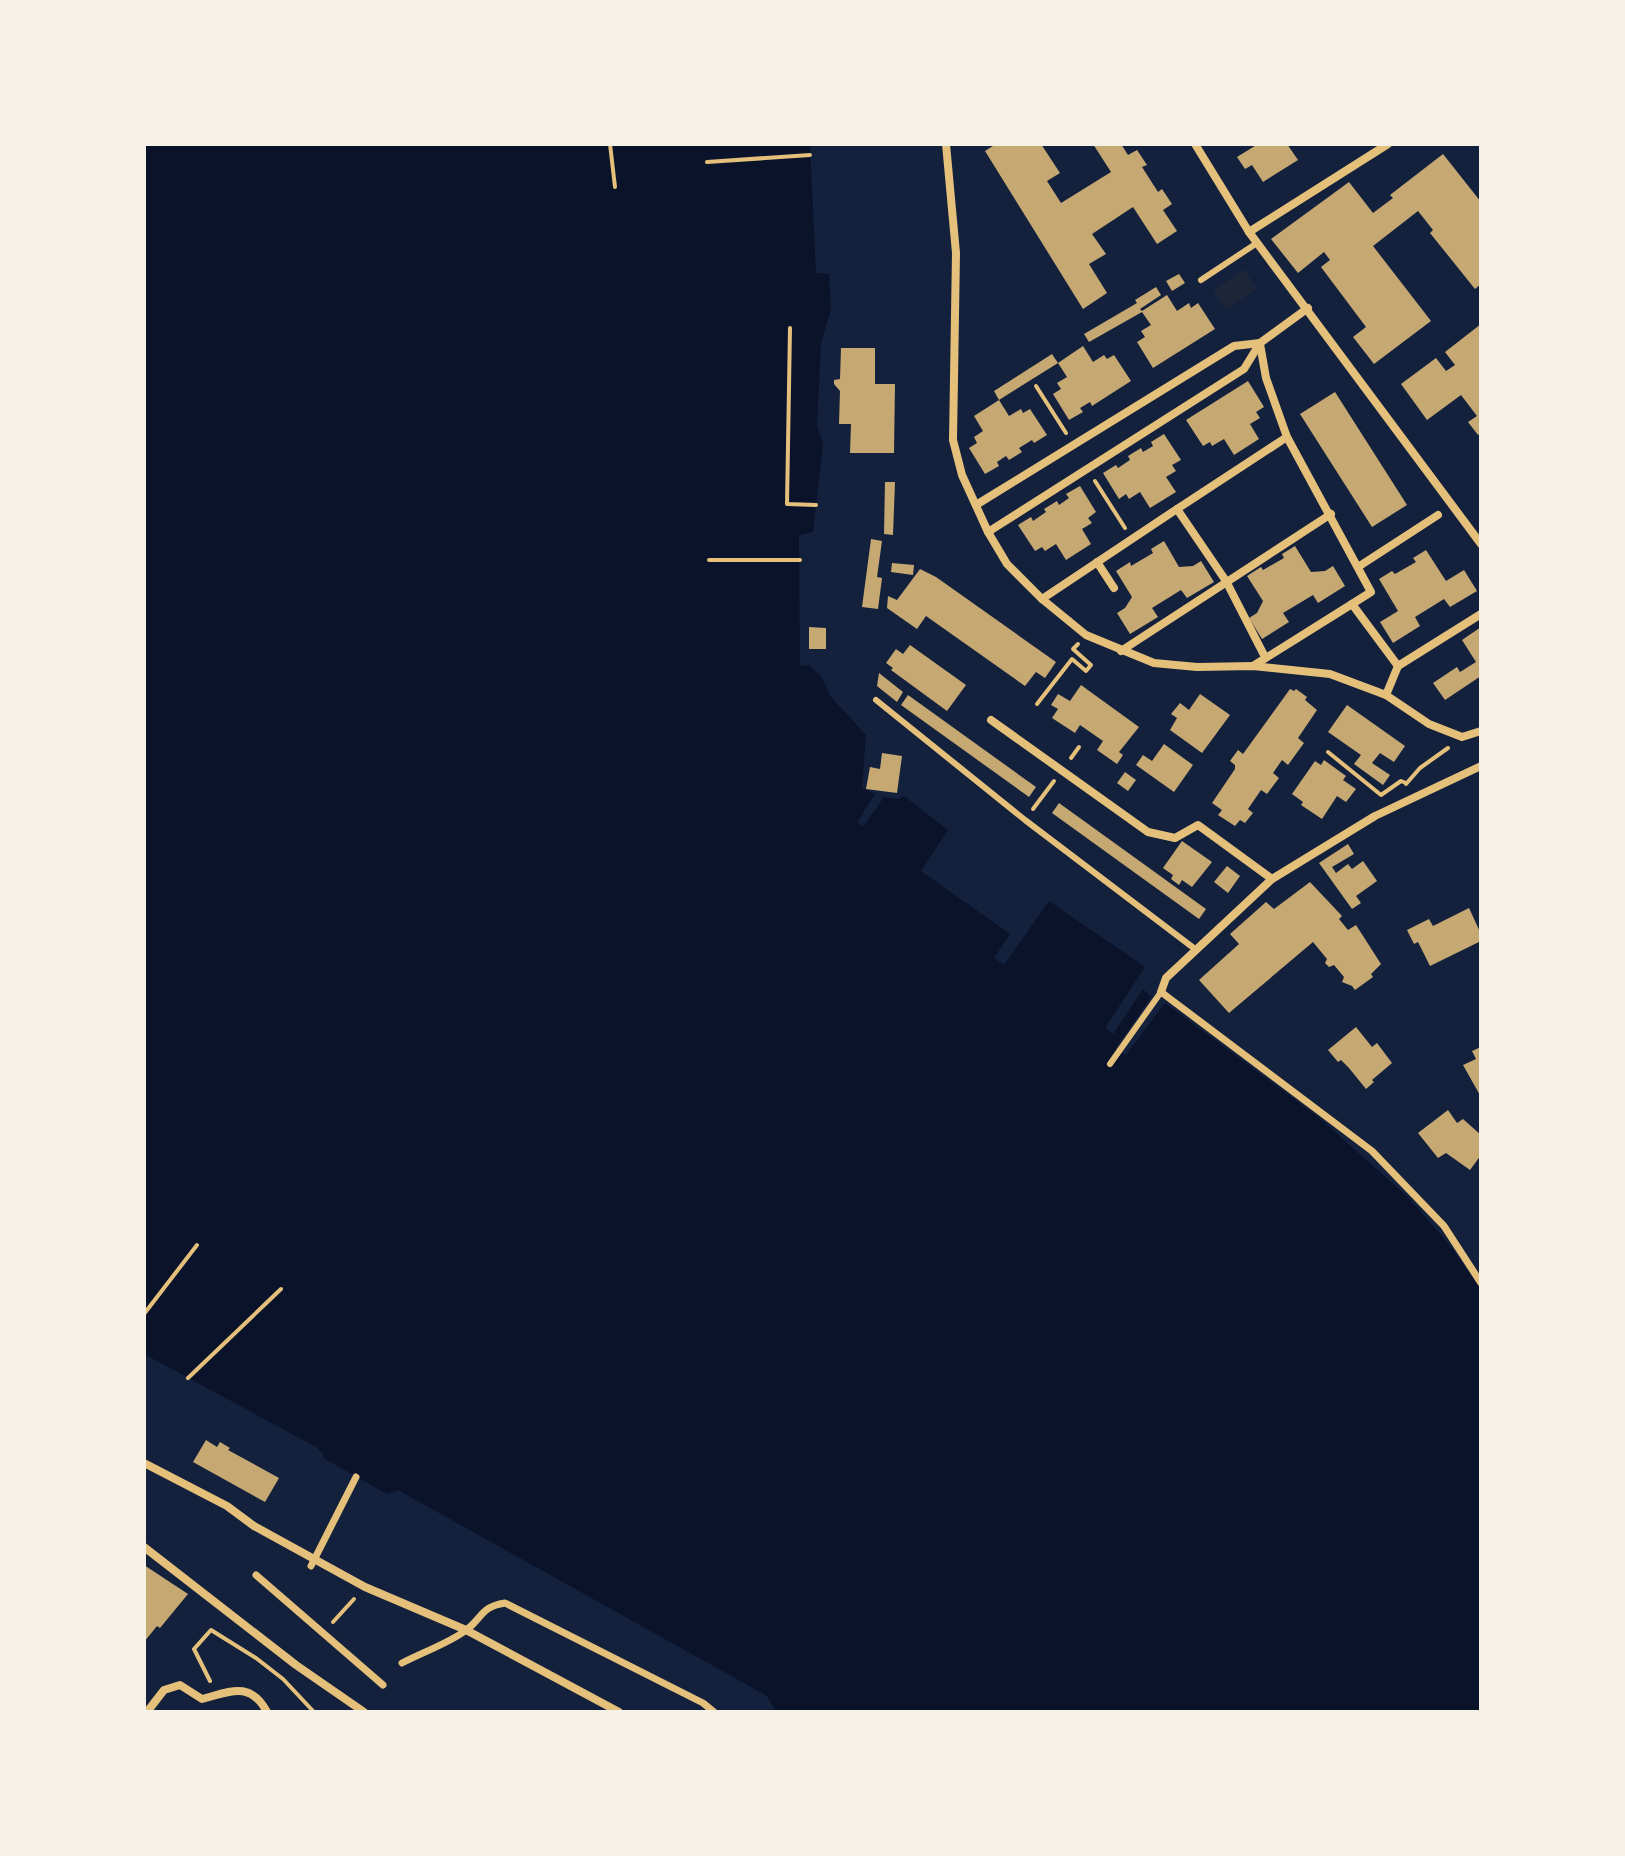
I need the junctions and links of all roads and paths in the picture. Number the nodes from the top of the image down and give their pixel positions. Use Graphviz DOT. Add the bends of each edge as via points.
graph roads {
  1 [pos="610,144"];
  2 [pos="946,144"];
  3 [pos="1195,144"];
  4 [pos="1388,144"];
  5 [pos="810,155"];
  6 [pos="707,162"];
  7 [pos="615,187"];
  8 [pos="1249,232"];
  9 [pos="1257,243"];
  10 [pos="1201,280"];
  11 [pos="1308,308"];
  12 [pos="790,328"];
  13 [pos="1260,343"];
  14 [pos="1036,386"];
  15 [pos="1287,437"];
  16 [pos="1073,445"];
  17 [pos="1087,469"];
  18 [pos="816,505"];
  19 [pos="976,505"];
  20 [pos="1177,509"];
  21 [pos="1331,514"];
  22 [pos="1438,515"];
  23 [pos="988,532"];
  24 [pos="1132,539"];
  25 [pos="1481,544"];
  26 [pos="709,560"];
  27 [pos="800,560"];
  28 [pos="1097,562"];
  29 [pos="1358,567"];
  30 [pos="1226,581"];
  31 [pos="1114,588"];
  32 [pos="1042,599"];
  33 [pos="1352,604"];
  34 [pos="1481,614"];
  35 [pos="1086,635"];
  36 [pos="1121,651"];
  37 [pos="1265,657"];
  38 [pos="1253,666"];
  39 [pos="1398,666"];
  40 [pos="1386,695"];
  41 [pos="876,700"];
  42 [pos="1037,704"];
  43 [pos="991,720"];
  44 [pos="1481,731"];
  45 [pos="1462,737"];
  46 [pos="1328,752"];
  47 [pos="1481,766"];
  48 [pos="1408,783"];
  49 [pos="1375,816"];
  50 [pos="1272,879"];
  51 [pos="1195,949"];
  52 [pos="1161,992"];
  53 [pos="1110,1064"];
  54 [pos="197,1245"];
  55 [pos="1481,1283"];
  56 [pos="281,1289"];
  57 [pos="144,1314"];
  58 [pos="188,1378"];
  59 [pos="144,1463"];
  60 [pos="356,1477"];
  61 [pos="144,1547"];
  62 [pos="312,1562"];
  63 [pos="256,1575"];
  64 [pos="365,1587"];
  65 [pos="339,1615"];
  66 [pos="466,1630"];
  67 [pos="402,1663"];
  68 [pos="383,1685"];
  69 [pos="217,1693"];
  70 [pos="147,1712"];
  71 [pos="267,1712"];
  72 [pos="314,1712"];
  73 [pos="364,1712"];
  74 [pos="619,1712"];
  75 [pos="714,1712"];
  1 -- 7 [label="path"];
  2 -- 19 [label="street" via="956,253 953,440"];
  3 -- 8 [label="street"];
  4 -- 8 [label="street"];
  5 -- 6 [label="path"];
  8 -- 9 [label="street"];
  9 -- 10 [label="lane"];
  9 -- 11 [label="street"];
  11 -- 13 [label="street"];
  11 -- 25 [label="street"];
  12 -- 18 [label="path" via="787,504"];
  13 -- 15 [label="street"];
  13 -- 16 [label="street" via="1234,346"];
  13 -- 17 [label="street" via="1244,369"];
  14 -- 16 [label="path"];
  15 -- 20 [label="street"];
  15 -- 21 [label="street"];
  16 -- 19 [label="street"];
  17 -- 23 [label="street"];
  17 -- 24 [label="path"];
  19 -- 23 [label="street"];
  20 -- 24 [label="street"];
  20 -- 30 [label="street"];
  21 -- 29 [label="street"];
  21 -- 30 [label="street"];
  22 -- 29 [label="street"];
  23 -- 32 [label="street" via="1007,564"];
  24 -- 28 [label="street"];
  26 -- 27 [label="path"];
  28 -- 31 [label="street"];
  28 -- 32 [label="street"];
  29 -- 33 [label="street" via="1371,592"];
  30 -- 36 [label="street"];
  30 -- 37 [label="street"];
  32 -- 35 [label="street"];
  33 -- 37 [label="street"];
  33 -- 39 [label="street"];
  34 -- 39 [label="street"];
  35 -- 36 [label="street"];
  35 -- 42 [label="path" via="1073,649 1091,665 1086,671 1072,659"];
  36 -- 38 [label="street" via="1154,663"];
  37 -- 38 [label="street"];
  38 -- 40 [label="street" via="1330,674"];
  39 -- 40 [label="street"];
  40 -- 45 [label="street" via="1429,724"];
  41 -- 51 [label="lane"];
  43 -- 50 [label="street" via="1148,832 1175,838 1198,825"];
  44 -- 45 [label="street"];
  45 -- 48 [label="path"];
  46 -- 48 [label="path" via="1381,795 1401,781"];
  47 -- 49 [label="street"];
  48 -- 49 [label="path"];
  49 -- 50 [label="street"];
  50 -- 51 [label="street"];
  51 -- 52 [label="street" via="1166,978"];
  52 -- 53 [label="lane"];
  52 -- 55 [label="street" via="1372,1151 1444,1226"];
  54 -- 57 [label="path"];
  56 -- 58 [label="path"];
  59 -- 62 [label="street" via="227,1506"];
  60 -- 62 [label="street"];
  61 -- 73 [label="street"];
  62 -- 64 [label="street"];
  63 -- 68 [label="street"];
  64 -- 65 [label="path"];
  64 -- 66 [label="street"];
  66 -- 67 [label="street"];
  66 -- 74 [label="street"];
  66 -- 75 [label="street" via="483,1610 505,1603"];
  69 -- 70 [label="street" via="202,1699 174,1685"];
  69 -- 71 [label="street" via="248,1693"];
  69 -- 72 [label="path" via="194,1649 211,1630 283,1679"];
}
